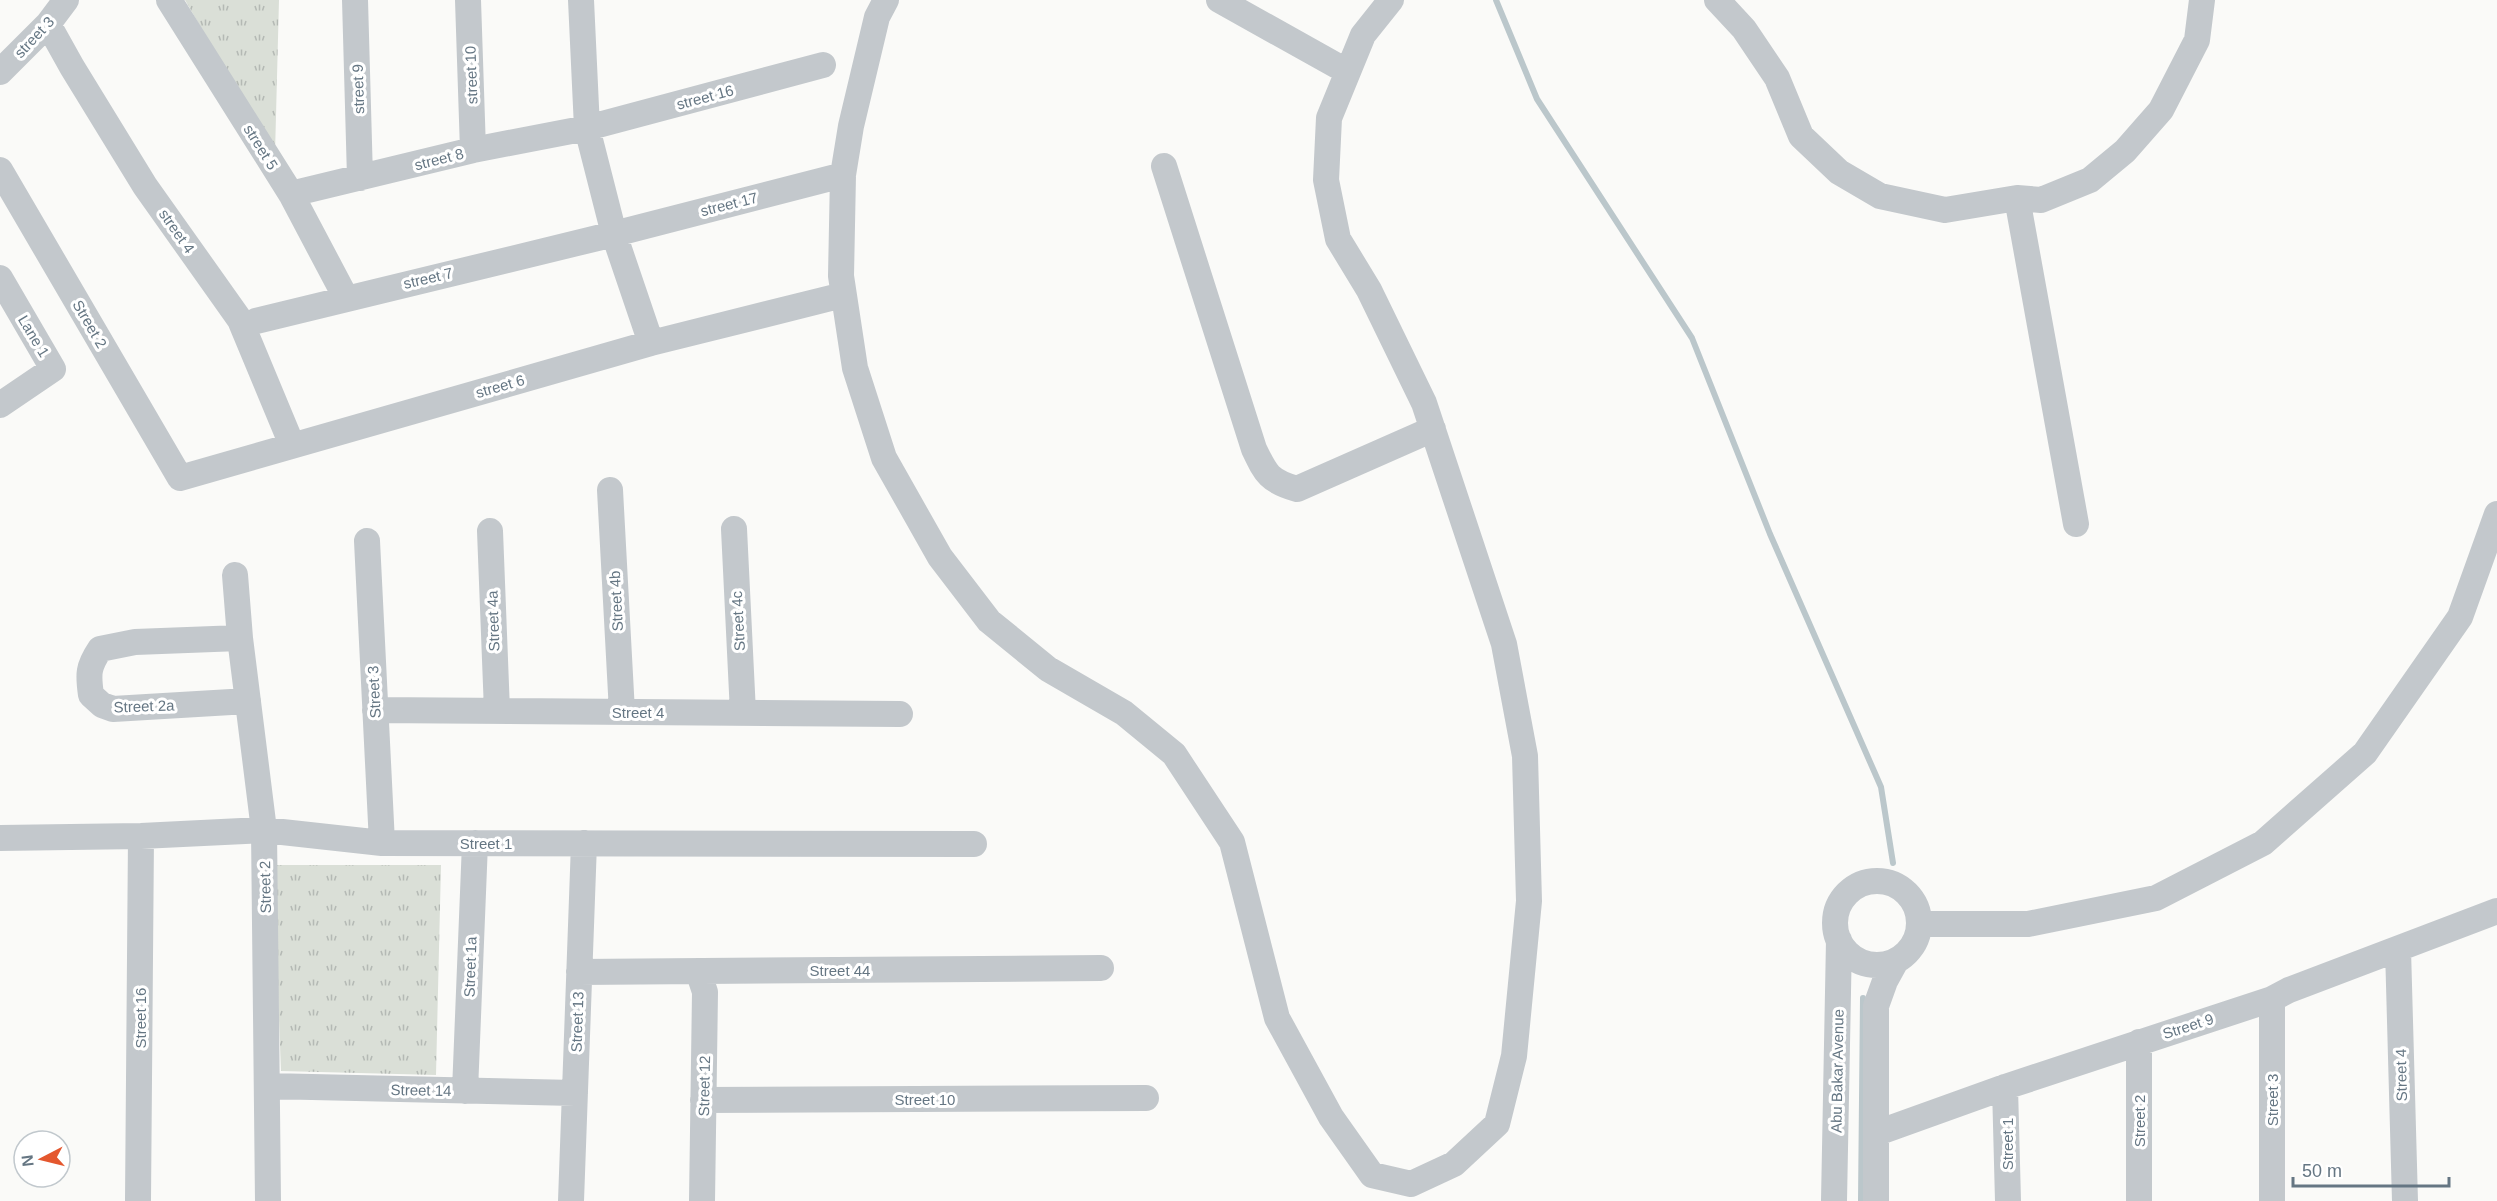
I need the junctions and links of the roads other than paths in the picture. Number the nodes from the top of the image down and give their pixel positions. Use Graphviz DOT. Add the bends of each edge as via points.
graph roads {
  1 [pos="66,0"];
  2 [pos="169,0"];
  3 [pos="355,0"];
  4 [pos="468,0"];
  5 [pos="581,0"];
  6 [pos="886,0"];
  7 [pos="1219,0"];
  8 [pos="1391,0"];
  9 [pos="1718,0"];
  10 [pos="2202,0"];
  11 [pos="48,24"];
  12 [pos="823,65"];
  13 [pos="0,72"];
  14 [pos="1348,72"];
  15 [pos="587,128"];
  16 [pos="473,150"];
  17 [pos="1164,166"];
  18 [pos="0,170"];
  19 [pos="843,175"];
  20 [pos="360,178"];
  21 [pos="291,194"];
  22 [pos="2017,198"];
  23 [pos="614,234"];
  24 [pos="0,278"];
  25 [pos="833,297"];
  26 [pos="346,298"];
  27 [pos="244,328"];
  28 [pos="651,343"];
  29 [pos="0,405"];
  30 [pos="1433,429"];
  31 [pos="292,445"];
  32 [pos="180,478"];
  33 [pos="610,490"];
  34 [pos="2497,514"];
  35 [pos="2076,524"];
  36 [pos="734,529"];
  37 [pos="490,531"];
  38 [pos="367,541"];
  39 [pos="235,575"];
  40 [pos="240,638"];
  41 [pos="248,700"];
  42 [pos="375,710"];
  43 [pos="497,711"];
  44 [pos="622,712"];
  45 [pos="743,713"];
  46 [pos="900,714"];
  47 [pos="264,830"];
  48 [pos="141,836"];
  49 [pos="0,838"];
  50 [pos="381,843"];
  51 [pos="475,843"];
  52 [pos="584,843"];
  53 [pos="974,844"];
  54 [pos="2497,911"];
  55 [pos="1919,924"];
  56 [pos="1839,940"];
  57 [pos="2398,950"];
  58 [pos="1896,961"];
  59 [pos="1101,968"];
  60 [pos="698,971"];
  61 [pos="579,972"];
  62 [pos="2272,999"];
  63 [pos="2139,1042"];
  64 [pos="268,1086"];
  65 [pos="2005,1087"];
  66 [pos="465,1091"];
  67 [pos="575,1093"];
  68 [pos="1146,1098"];
  69 [pos="703,1100"];
  70 [pos="1877,1133"];
  71 [pos="138,1201"];
  72 [pos="268,1201"];
  73 [pos="571,1201"];
  74 [pos="702,1201"];
  75 [pos="1834,1201"];
  76 [pos="1876,1201"];
  77 [pos="2008,1201"];
  78 [pos="2139,1201"];
  79 [pos="2272,1201"];
  80 [pos="2404,1201"];
  1 -- 11 [label="street, street 3"];
  2 -- 21 [label="street, street 5"];
  3 -- 20 [label="street, street 9"];
  4 -- 16 [label="street, street 10"];
  5 -- 15 [label="street"];
  6 -- 19 [label="street" via="875,24"];
  7 -- 14 [label="street"];
  8 -- 14 [label="street" via="1364,35"];
  9 -- 22 [label="street" via="1744,29 1777,78 1801,136 1839,172 1880,196 1945,210"];
  10 -- 22 [label="street" via="2197,40 2161,110 2125,151 2090,180 2041,200"];
  11 -- 13 [label="street, street 3"];
  11 -- 27 [label="street, street 4" via="146,186"];
  12 -- 15 [label="street, street 16"];
  14 -- 30 [label="street" via="1329,118 1326,180 1338,239 1369,290"];
  15 -- 16 [label="street, street 8"];
  15 -- 23 [label="street"];
  16 -- 20 [label="street, street 8"];
  17 -- 30 [label="street" via="1254,449 1266,473 1278,483 1298,489"];
  18 -- 32 [label="street, Street 2"];
  19 -- 23 [label="street, street 17"];
  19 -- 25 [label="street" via="841,276"];
  20 -- 21 [label="street, street 8"];
  21 -- 26 [label="street, street 5"];
  22 -- 35 [label="street"];
  23 -- 26 [label="street, street 7"];
  23 -- 28 [label="street"];
  24 -- 29 [label="street, Lane 1" via="53,369"];
  25 -- 28 [label="street, street 6"];
  25 -- 30 [label="street" via="884,458 940,557 989,621 1048,669 1124,713 1174,754 1232,842 1277,1018 1331,1117 1372,1175 1411,1184 1454,1164 1497,1124 1514,1056 1529,901 1525,756 1504,644"];
  26 -- 27 [label="street, street 7" via="256,321"];
  27 -- 31 [label="street, street 4"];
  28 -- 31 [label="street, street 6"];
  31 -- 32 [label="street, street 6"];
  33 -- 44 [label="street, Street 4b"];
  34 -- 55 [label="street" via="2460,617 2365,753 2263,843 2156,898 2028,924"];
  36 -- 45 [label="street, Street 4c"];
  37 -- 43 [label="street, Street 4a"];
  38 -- 42 [label="street, Street 3"];
  39 -- 40 [label="street, Street 2"];
  40 -- 41 [label="street, Street 2"];
  40 -- 41 [label="street, Street 2a" via="135,642 100,649 91,663 91,695 113,709"];
  41 -- 47 [label="street, Street 2"];
  42 -- 43 [label="street, Street 4"];
  42 -- 50 [label="street, Street 3"];
  43 -- 44 [label="street, Street 4"];
  44 -- 45 [label="street, Street 4"];
  45 -- 46 [label="street, Street 4"];
  47 -- 48 [label="street, Street 1"];
  47 -- 50 [label="street, Street 1"];
  47 -- 64 [label="street, Street 2"];
  48 -- 49 [label="street, Street 1"];
  48 -- 71 [label="street, Street 16"];
  50 -- 51 [label="street, Street 1"];
  51 -- 52 [label="street, Street 1"];
  51 -- 66 [label="street, Street 1a"];
  52 -- 53 [label="street, Street 1"];
  52 -- 61 [label="street, Street 13"];
  54 -- 57 [label="street, Street 9"];
  55 -- 56 [label="street" via="1915,906 1904,891 1887,882 1868,881 1847,893 1839,903 1835,928"];
  55 -- 58 [label="street" via="1915,940"];
  56 -- 58 [label="street" via="1846,951 1868,964"];
  56 -- 75 [label="street, Abu Bakar Avenue"];
  57 -- 62 [label="street, Street 9"];
  57 -- 80 [label="street, Street 4"];
  58 -- 70 [label="street" via="1876,1006"];
  59 -- 60 [label="street, Street 44"];
  60 -- 61 [label="street, Street 44"];
  60 -- 69 [label="street, Street 12" via="705,992"];
  61 -- 67 [label="street, Street 13"];
  62 -- 63 [label="street, Street 9"];
  62 -- 79 [label="street, Street 3"];
  63 -- 65 [label="street, Street 9"];
  63 -- 78 [label="street, Street 2"];
  64 -- 66 [label="street, Street 14"];
  64 -- 72 [label="street, Street 2"];
  65 -- 70 [label="street, Street 9"];
  65 -- 77 [label="street, Street 1"];
  66 -- 67 [label="street, Street 14"];
  67 -- 73 [label="street, Street 13"];
  68 -- 69 [label="street, Street 10"];
  69 -- 74 [label="street, Street 12"];
  70 -- 76 [label="street"];
}
